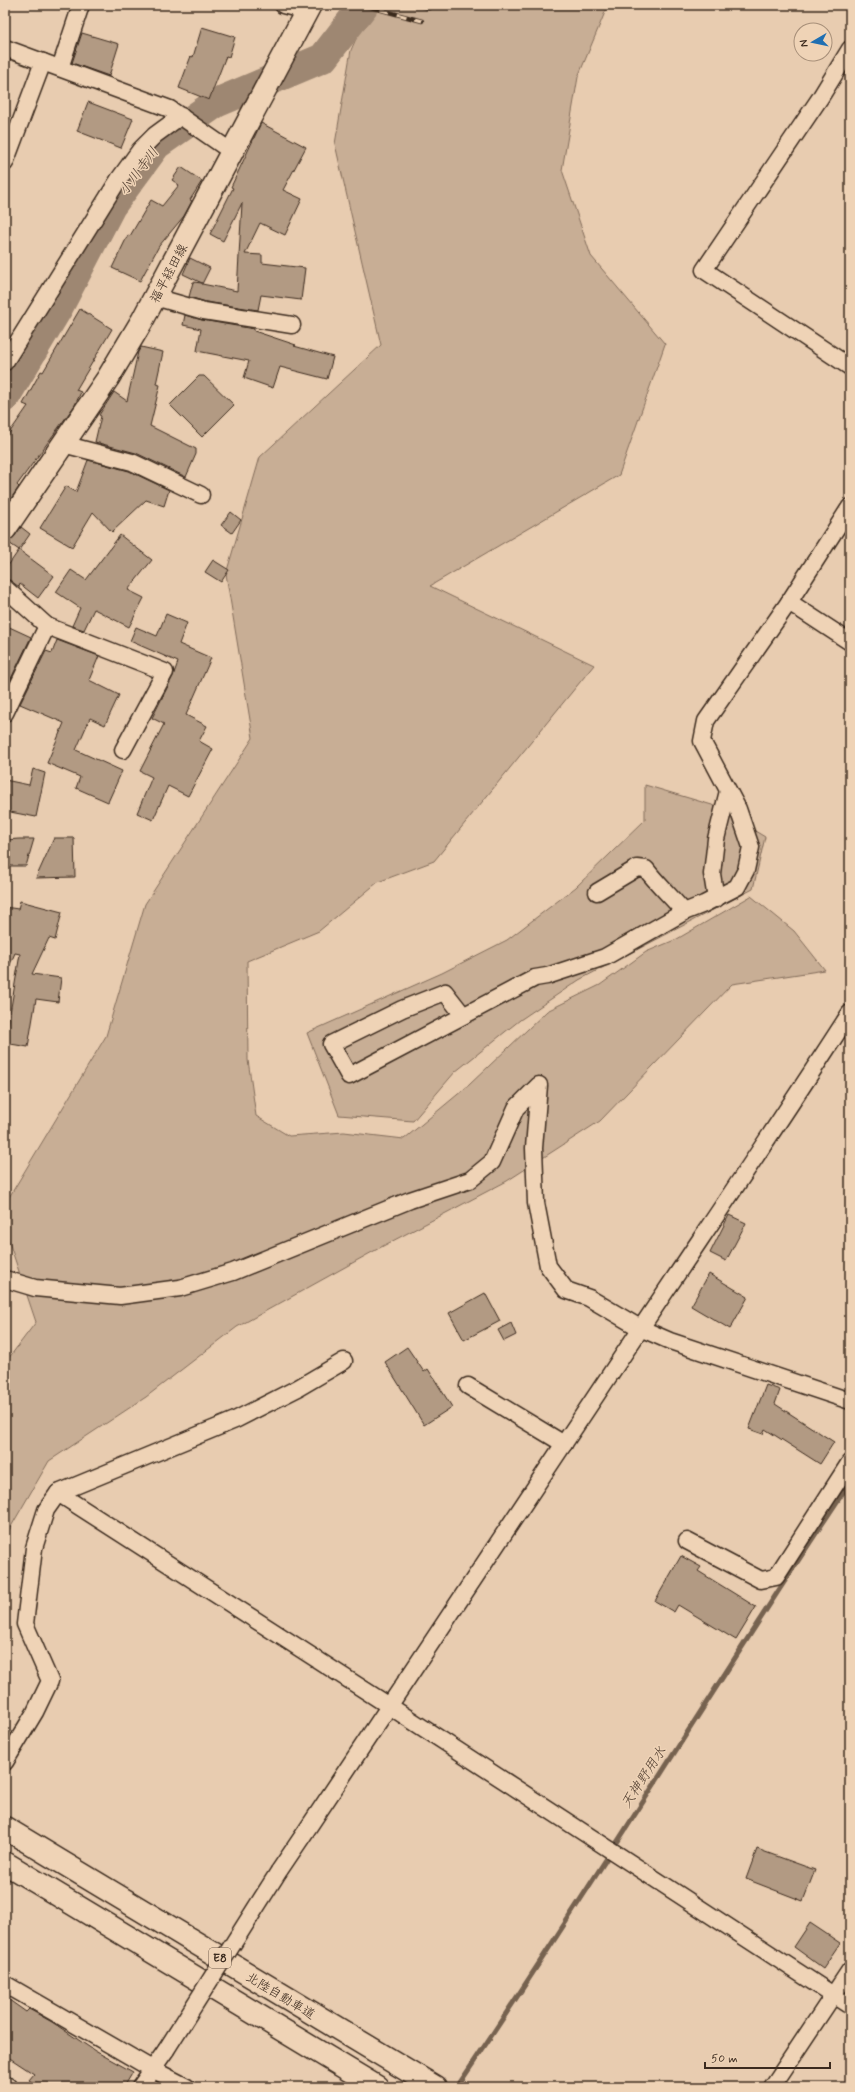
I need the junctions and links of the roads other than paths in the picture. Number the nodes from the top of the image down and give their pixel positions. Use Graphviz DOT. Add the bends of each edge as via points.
graph roads {
  1 [pos="81,5"];
  2 [pos="283,5"];
  3 [pos="308,8"];
  4 [pos="5,48"];
  5 [pos="850,49"];
  6 [pos="43,62"];
  7 [pos="60,68"];
  8 [pos="181,116"];
  9 [pos="237,143"];
  10 [pos="5,163"];
  11 [pos="155,297"];
  12 [pos="292,325"];
  13 [pos="5,362"];
  14 [pos="850,367"];
  15 [pos="63,444"];
  16 [pos="201,495"];
  17 [pos="850,507"];
  18 [pos="5,529"];
  19 [pos="5,588"];
  20 [pos="789,602"];
  21 [pos="47,626"];
  22 [pos="850,642"];
  23 [pos="5,712"];
  24 [pos="123,750"];
  25 [pos="728,791"];
  26 [pos="597,892"];
  27 [pos="716,899"];
  28 [pos="684,912"];
  29 [pos="850,1013"];
  30 [pos="463,1015"];
  31 [pos="5,1280"];
  32 [pos="640,1328"];
  33 [pos="344,1361"];
  34 [pos="468,1386"];
  35 [pos="850,1401"];
  36 [pos="564,1444"];
  37 [pos="850,1462"];
  38 [pos="58,1493"];
  39 [pos="687,1542"];
  40 [pos="391,1707"];
  41 [pos="5,1762"];
  42 [pos="5,1828"];
  43 [pos="5,1863"];
  44 [pos="850,1970"];
  45 [pos="5,1984"];
  46 [pos="834,1995"];
  47 [pos="850,2006"];
  48 [pos="152,2069"];
  49 [pos="5,2084"];
  50 [pos="10,2087"];
  51 [pos="140,2087"];
  52 [pos="187,2087"];
  53 [pos="377,2087"];
  54 [pos="435,2087"];
  55 [pos="772,2087"];
  1 -- 7 [label="street"];
  2 -- 3 [label="street"];
  3 -- 9 [label="main road, 福平経田線"];
  4 -- 6 [label="street"];
  5 -- 14 [label="street" via="704,270"];
  6 -- 7 [label="street"];
  6 -- 10 [label="street"];
  7 -- 8 [label="street" via="170,109"];
  8 -- 9 [label="street"];
  8 -- 13 [label="street" via="140,150 92,220"];
  9 -- 11 [label="main road, 福平経田線"];
  11 -- 12 [label="street" via="204,311"];
  11 -- 15 [label="main road, 福平経田線" via="108,378"];
  15 -- 16 [label="street" via="132,462"];
  15 -- 18 [label="main road, 福平経田線"];
  17 -- 20 [label="street"];
  19 -- 21 [label="street"];
  20 -- 22 [label="street"];
  20 -- 25 [label="street" via="706,721 702,741"];
  21 -- 23 [label="street"];
  21 -- 24 [label="street" via="165,672"];
  25 -- 27 [label="street" via="716,838 713,867"];
  25 -- 27 [label="street" via="738,809 750,847 746,870 737,887"];
  26 -- 28 [label="street" via="637,868 646,869"];
  27 -- 28 [label="street"];
  28 -- 30 [label="street" via="605,957 535,978"];
  29 -- 32 [label="street"];
  30 -- 30 [label="street" via="349,1076 332,1044 402,1009 446,992"];
  31 -- 32 [label="street" via="35,1288 120,1296 180,1288 233,1272 410,1200 470,1180 492,1162 516,1108 539,1085 534,1148 536,1203 548,1266 566,1290 589,1298"];
  32 -- 35 [label="street" via="670,1341"];
  32 -- 36 [label="street"];
  33 -- 38 [label="street" via="235,1420"];
  34 -- 36 [label="street"];
  36 -- 40 [label="street"];
  37 -- 39 [label="street" via="776,1577 761,1580"];
  38 -- 40 [label="street"];
  38 -- 41 [label="street" via="46,1510 34,1548 25,1624 50,1681"];
  40 -- 46 [label="street"];
  40 -- 48 [label="street, bridge" via="279,1871"];
  42 -- 54 [label="main road, 北陸自動車道 / E8"];
  43 -- 53 [label="main road, E8"];
  44 -- 46 [label="street"];
  45 -- 48 [label="street"];
  46 -- 47 [label="street"];
  46 -- 55 [label="street"];
  48 -- 51 [label="street"];
  48 -- 52 [label="street"];
  49 -- 50 [label="street"];
}
